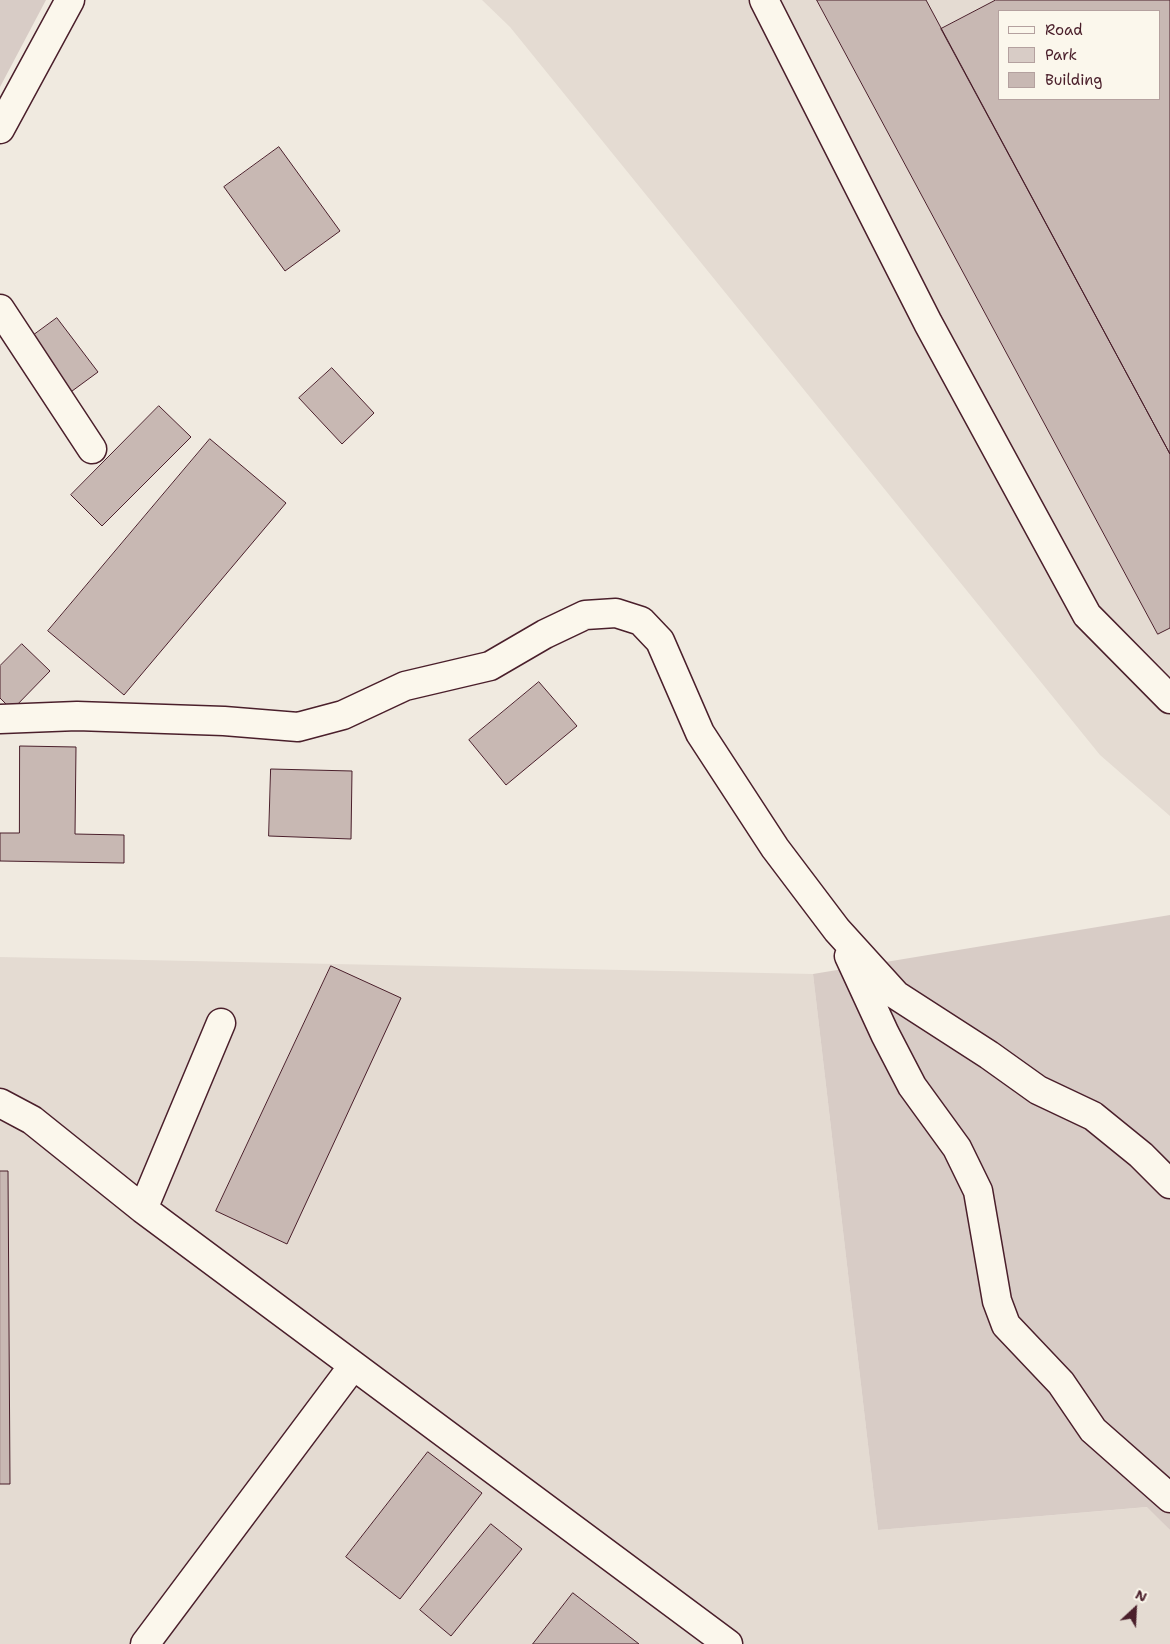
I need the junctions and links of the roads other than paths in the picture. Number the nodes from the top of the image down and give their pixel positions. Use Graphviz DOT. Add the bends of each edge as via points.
graph roads {
  1 [pos="70,0"];
  2 [pos="764,0"];
  3 [pos="0,129"];
  4 [pos="0,309"];
  5 [pos="92,449"];
  6 [pos="1170,699"];
  7 [pos="0,719"];
  8 [pos="836,930"];
  9 [pos="221,1023"];
  10 [pos="0,1103"];
  11 [pos="1170,1184"];
  12 [pos="143,1209"];
  13 [pos="354,1366"];
  14 [pos="1170,1498"];
  15 [pos="145,1644"];
  16 [pos="728,1644"];
  1 -- 3 [label="street"];
  2 -- 6 [label="street" via="928,323 1087,614"];
  4 -- 5 [label="street"];
  7 -- 8 [label="street" via="77,716 298,727 343,715 405,686 490,666 544,634 585,615 616,613 641,621 660,641 700,733 774,848"];
  8 -- 11 [label="street" via="896,995 1038,1090 1093,1116 1141,1155"];
  8 -- 14 [label="street" via="912,1086 957,1148 978,1191 997,1301 1006,1325 1061,1383 1093,1430"];
  9 -- 12 [label="street"];
  10 -- 12 [label="street" via="32,1120"];
  12 -- 13 [label="street"];
  13 -- 15 [label="street"];
  13 -- 16 [label="street"];
}
